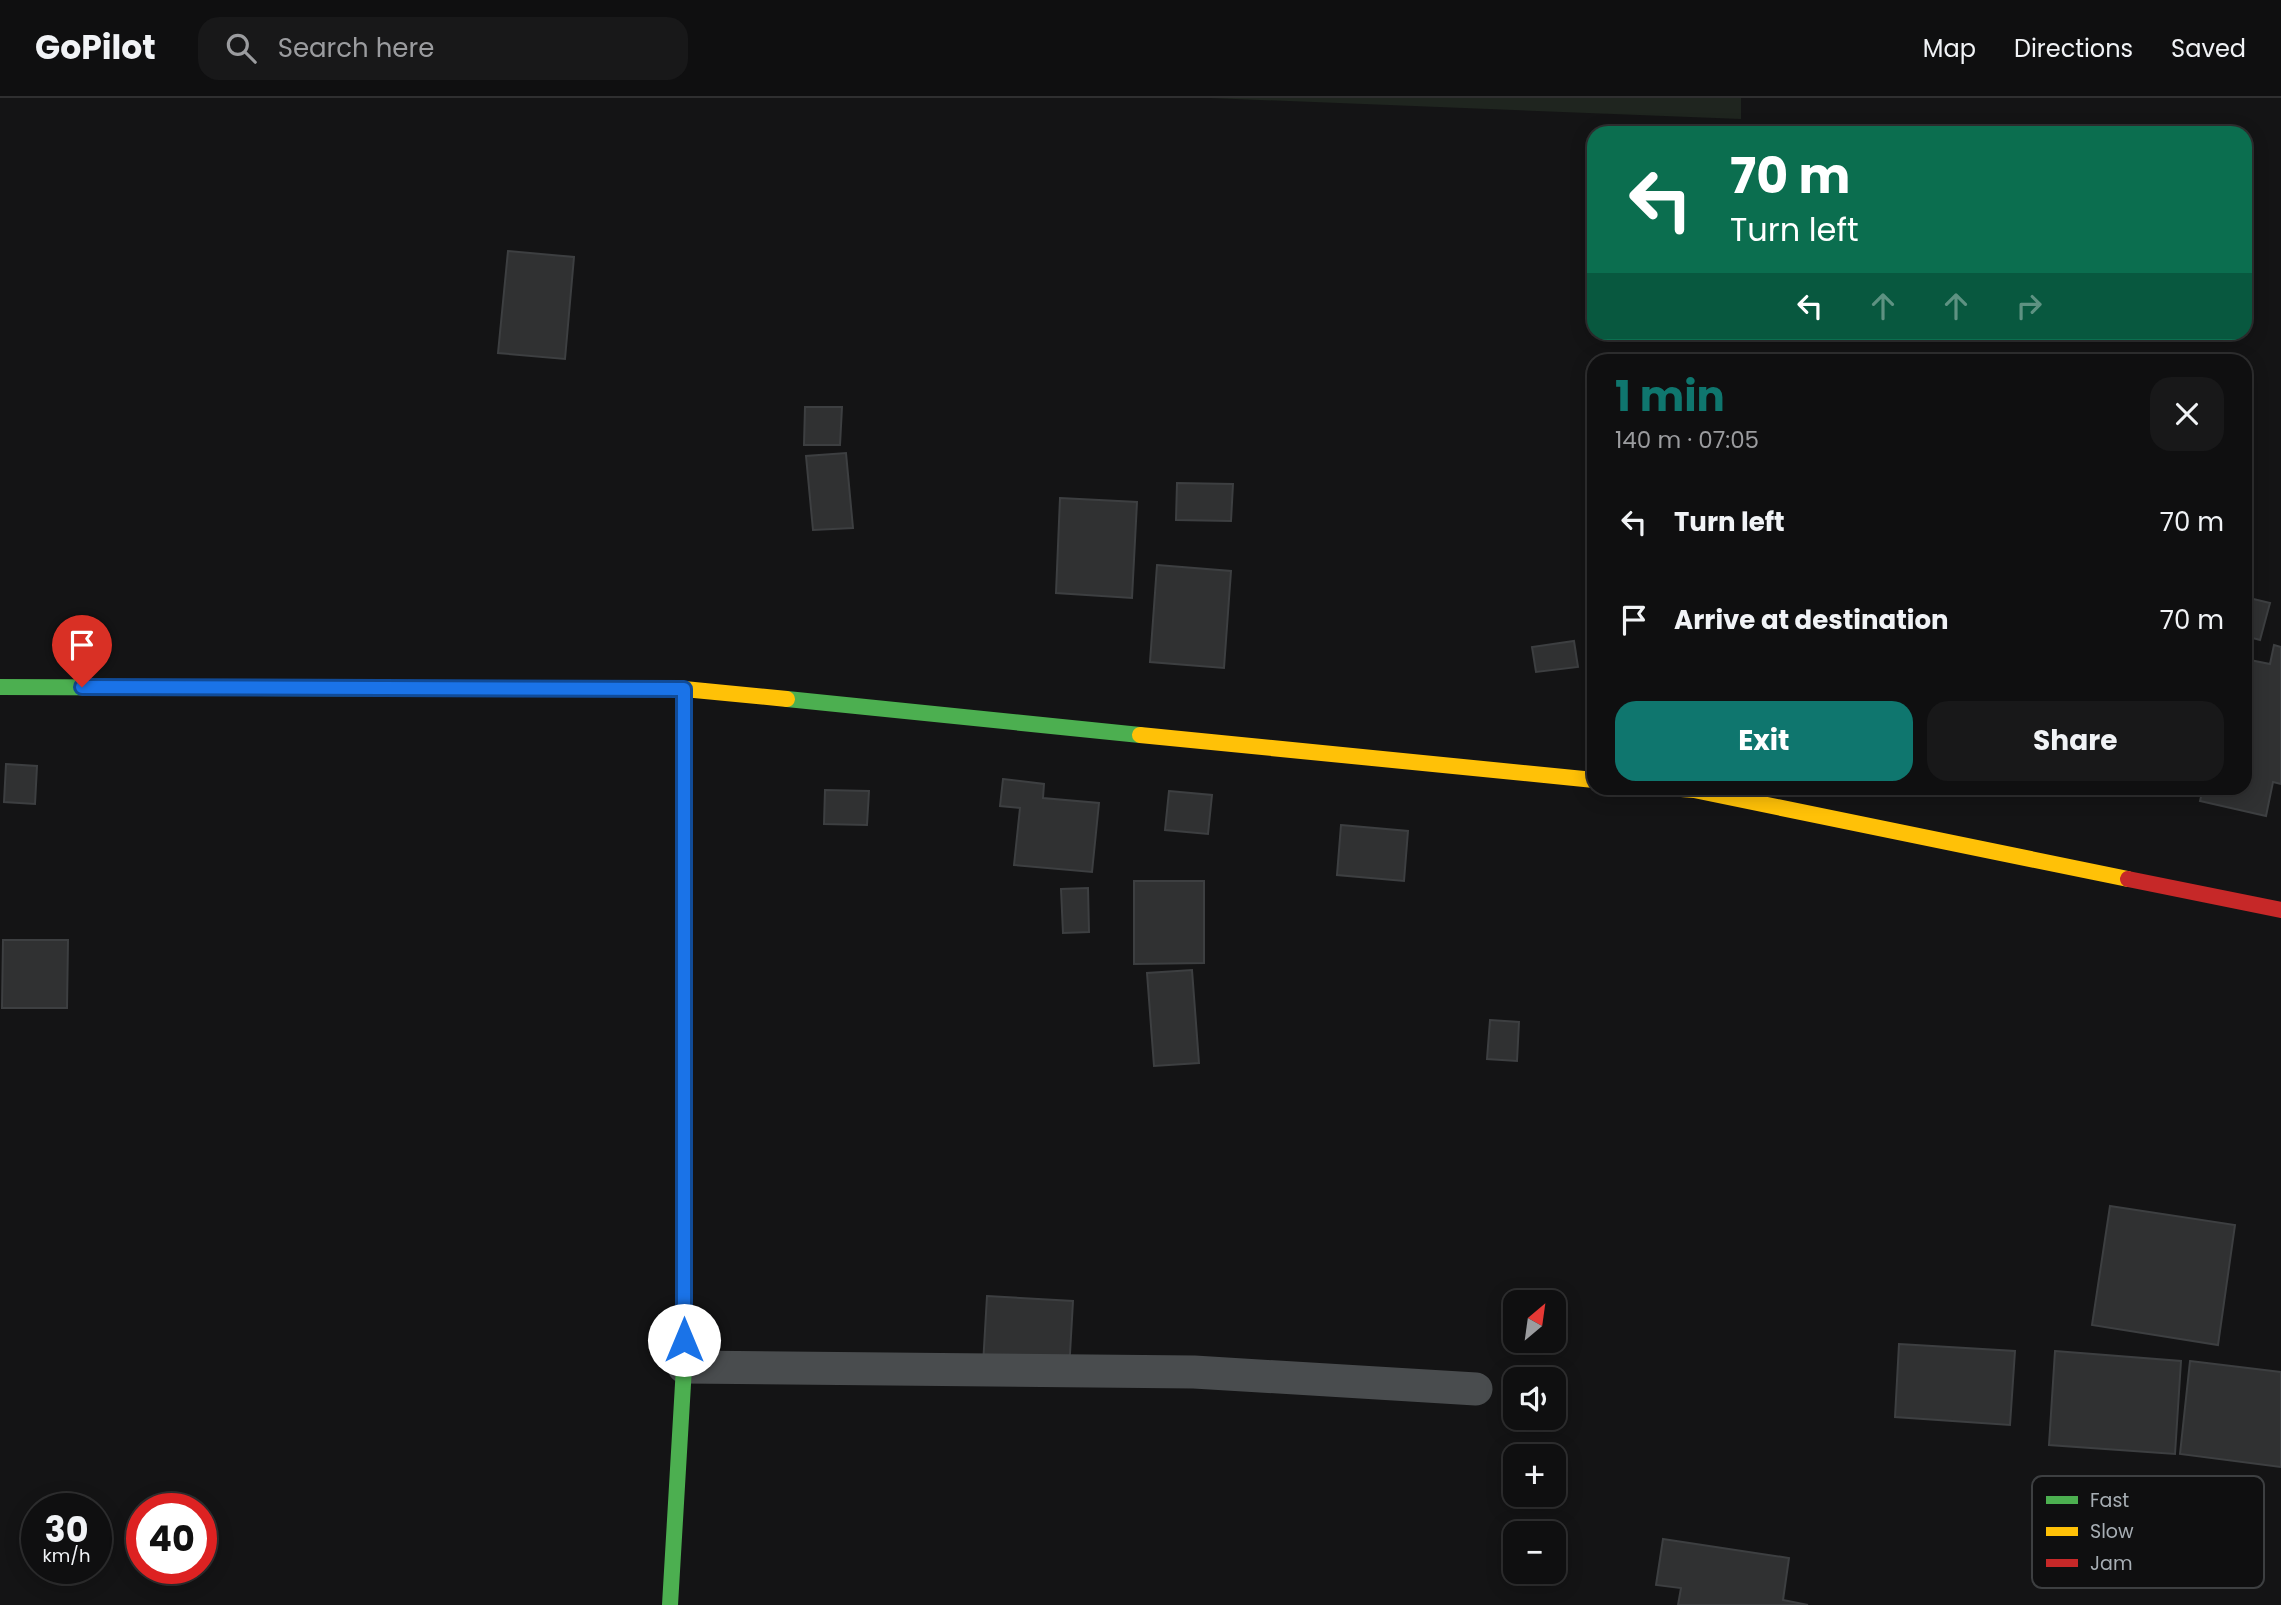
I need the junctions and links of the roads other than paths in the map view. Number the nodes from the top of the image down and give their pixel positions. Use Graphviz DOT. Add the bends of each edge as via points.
graph roads {
  1 [pos="0,687"];
  2 [pos="684,689"];
  3 [pos="1587,779"];
  4 [pos="1718,795"];
  5 [pos="2281,910"];
  6 [pos="684,1367"];
  7 [pos="1476,1388"];
  8 [pos="670,1605"];
  1 -- 2 [label="street"];
  2 -- 3 [label="street"];
  2 -- 6 [label="street"];
  4 -- 5 [label="street"];
  6 -- 7 [label="lane" via="1194,1371"];
  6 -- 8 [label="street"];
}
